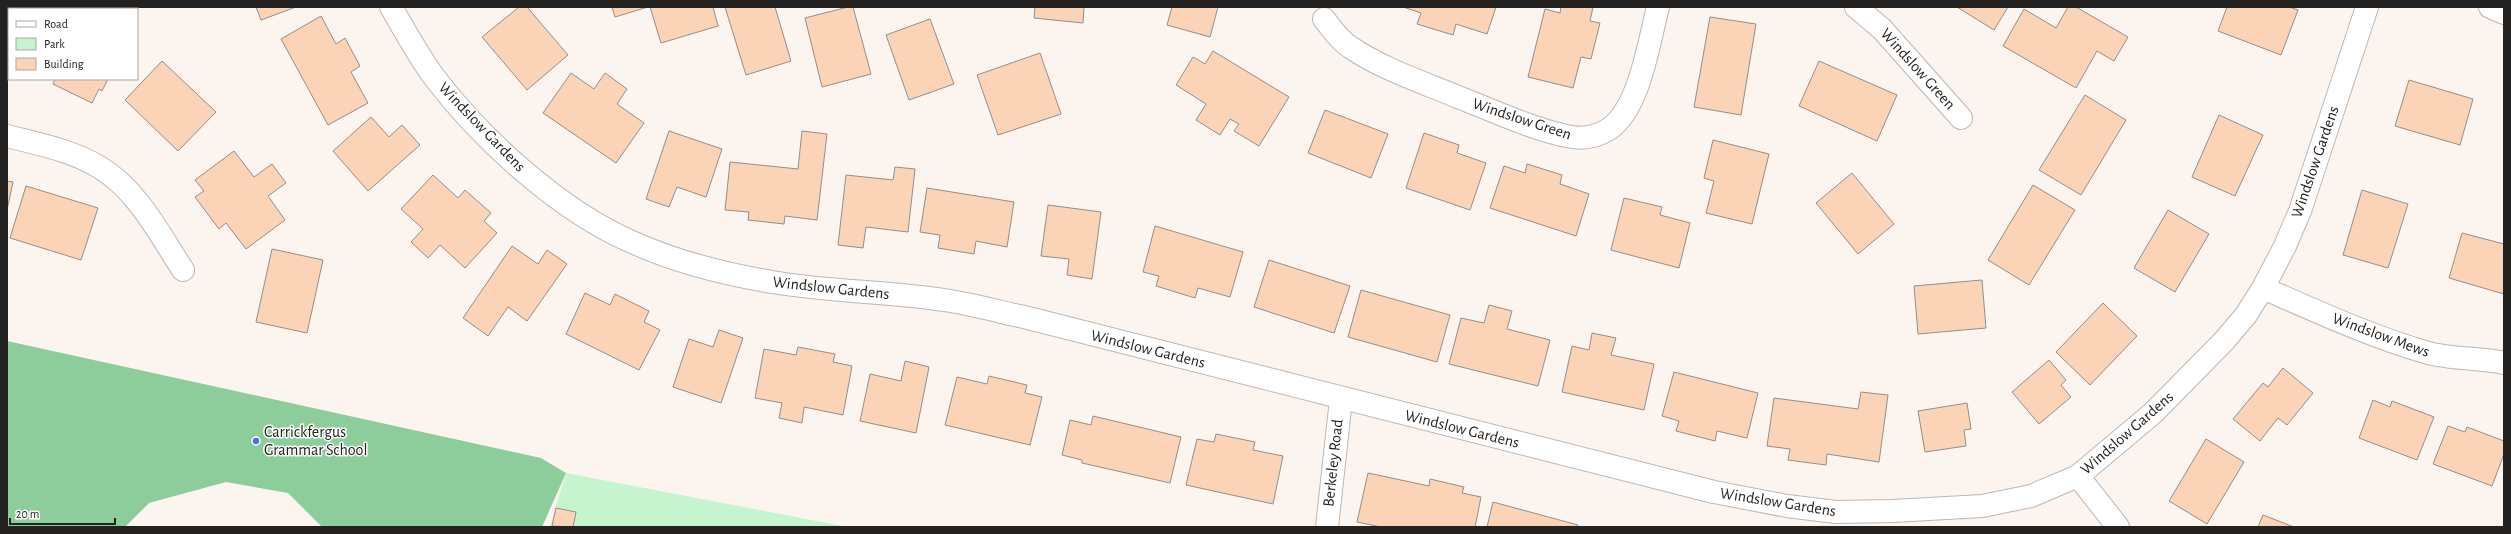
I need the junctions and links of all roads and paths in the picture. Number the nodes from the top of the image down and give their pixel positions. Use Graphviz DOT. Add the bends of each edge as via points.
graph roads {
  1 [pos="391,7"];
  2 [pos="1658,7"];
  3 [pos="1856,7"];
  4 [pos="2367,7"];
  5 [pos="2490,7"];
  6 [pos="2504,13"];
  7 [pos="1324,19"];
  8 [pos="1961,118"];
  9 [pos="7,136"];
  10 [pos="183,270"];
  11 [pos="2263,288"];
  12 [pos="2504,363"];
  13 [pos="1341,399"];
  14 [pos="2078,476"];
  15 [pos="1327,527"];
  16 [pos="2118,527"];
  1 -- 13 [label="street, Windslow Gardens" via="434,77 501,151 541,185 584,215 636,244 680,261 723,273 774,282 944,300 1028,318"];
  2 -- 7 [label="street, Windslow Green" via="1637,85 1627,108 1610,128 1586,138 1559,134 1504,116 1399,72 1350,47"];
  3 -- 8 [label="street, Windslow Green" via="1878,25"];
  4 -- 11 [label="street, Windslow Gardens" via="2300,211"];
  5 -- 6 [label="street"];
  9 -- 10 [label="street" via="59,150 100,167 137,202"];
  11 -- 12 [label="street, Windslow Mews" via="2335,319 2425,352 2443,357"];
  11 -- 14 [label="street, Windslow Gardens" via="2246,315 2224,341 2153,413"];
  13 -- 14 [label="street, Windslow Gardens" via="1714,492 1787,506 1836,512 1982,506 2031,496"];
  13 -- 15 [label="street, Berkeley Road"];
  14 -- 16 [label="street"];
}
